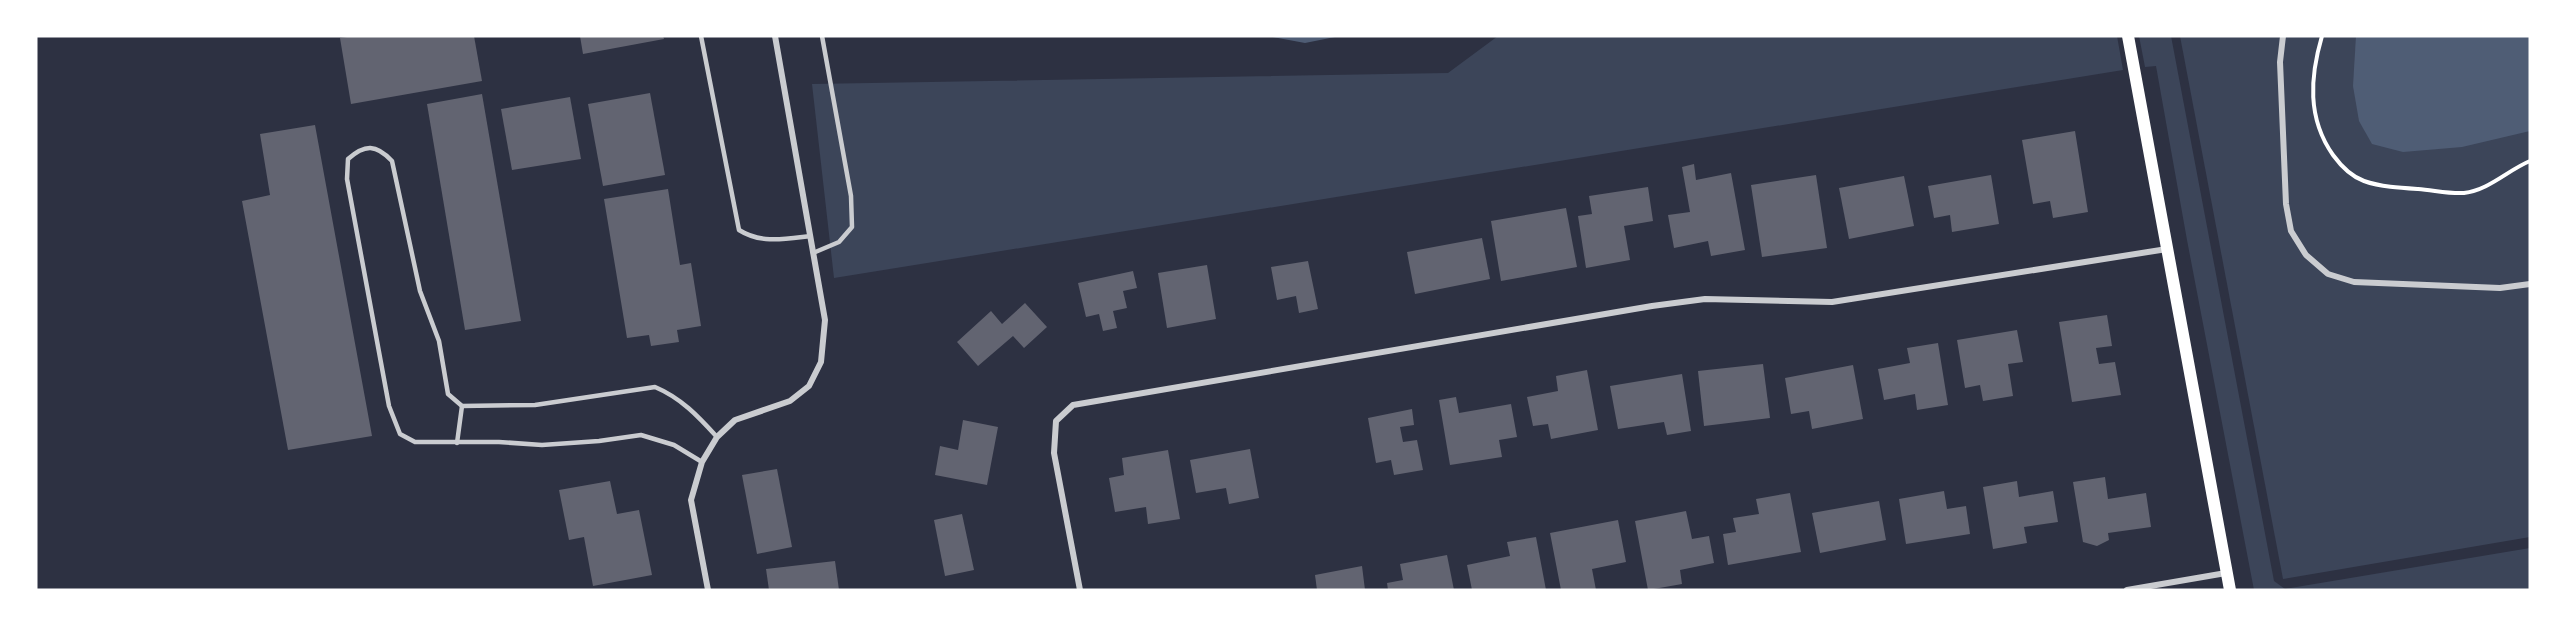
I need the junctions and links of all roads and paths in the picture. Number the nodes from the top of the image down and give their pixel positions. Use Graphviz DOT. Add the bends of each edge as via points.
graph roads {
  1 [pos="700,36"];
  2 [pos="775,36"];
  3 [pos="822,36"];
  4 [pos="2128,36"];
  5 [pos="2283,36"];
  6 [pos="2322,36"];
  7 [pos="2530,161"];
  8 [pos="810,236"];
  9 [pos="2167,249"];
  10 [pos="813,253"];
  11 [pos="2530,284"];
  12 [pos="462,406"];
  13 [pos="717,437"];
  14 [pos="457,443"];
  15 [pos="702,462"];
  16 [pos="2227,573"];
  17 [pos="708,590"];
  18 [pos="1080,590"];
  19 [pos="2127,590"];
  20 [pos="2230,590"];
  1 -- 8 [label="lane" via="739,230 750,237 775,241"];
  2 -- 8 [label="street"];
  3 -- 10 [label="lane" via="851,196 852,227 839,242"];
  4 -- 9 [label="main road"];
  5 -- 11 [label="street" via="2280,62 2286,204 2291,231 2306,255 2328,274 2354,282 2500,288"];
  6 -- 7 [label="path" via="2312,84 2313,107 2331,152 2344,169 2362,181 2464,193 2486,186"];
  8 -- 10 [label="street"];
  9 -- 16 [label="main road"];
  9 -- 18 [label="street" via="1832,302 1706,299 1652,306 1073,405 1056,421 1054,453"];
  10 -- 13 [label="street" via="825,320 821,362 809,386 790,401 735,420"];
  12 -- 13 [label="lane" via="535,405 655,387 692,410"];
  12 -- 14 [label="lane"];
  12 -- 14 [label="lane" via="448,394 439,340 420,291 392,161 373,147 359,149 348,159 347,179 389,406 400,434 415,442"];
  13 -- 15 [label="street"];
  14 -- 15 [label="lane" via="542,445 641,435 674,445"];
  15 -- 17 [label="street" via="691,500"];
  16 -- 19 [label="street"];
  16 -- 20 [label="main road"];
}
